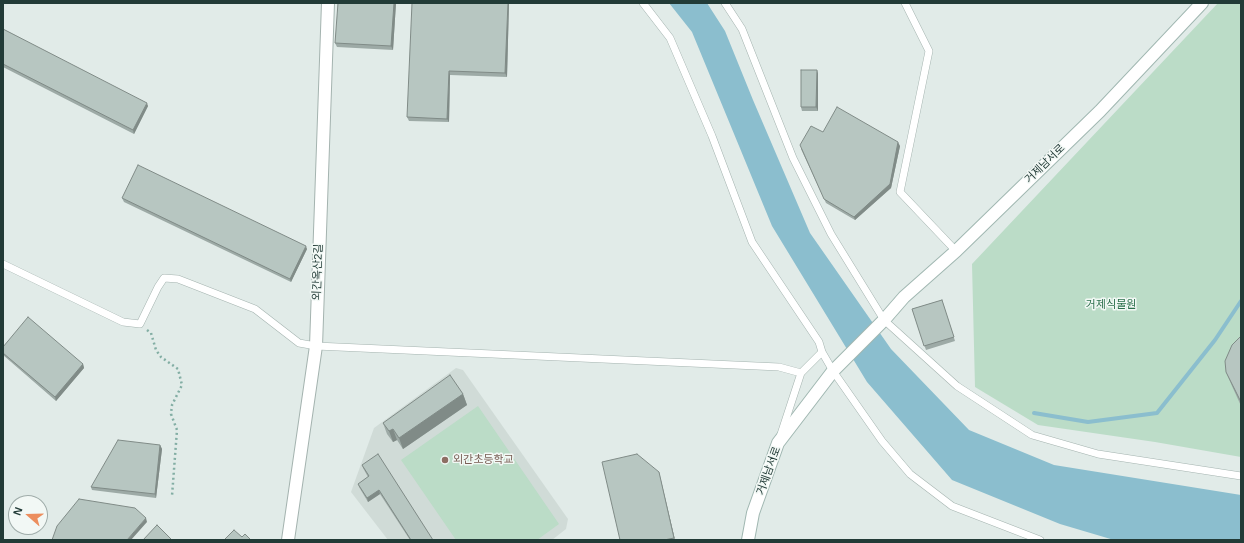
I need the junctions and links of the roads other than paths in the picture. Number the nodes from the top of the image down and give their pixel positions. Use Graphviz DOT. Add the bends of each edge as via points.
graph roads {
  1 [pos="328,3"];
  2 [pos="642,3"];
  3 [pos="725,3"];
  4 [pos="905,3"];
  5 [pos="1202,3"];
  6 [pos="956,252"];
  7 [pos="3,264"];
  8 [pos="884,320"];
  9 [pos="316,346"];
  10 [pos="822,352"];
  11 [pos="834,371"];
  12 [pos="800,373"];
  13 [pos="778,443"];
  14 [pos="1241,476"];
  15 [pos="1028,538"];
  16 [pos="288,540"];
  17 [pos="748,540"];
  18 [pos="1040,540"];
  1 -- 9 [label="main road, 외간옥산2길"];
  2 -- 10 [label="lane" via="670,38 712,136 752,242 819,342"];
  3 -- 8 [label="lane" via="742,29 793,158 831,234"];
  4 -- 6 [label="lane" via="929,51 900,192"];
  5 -- 6 [label="main road, 거제남서로" via="1100,111"];
  6 -- 8 [label="main road, 거제남서로" via="904,296"];
  7 -- 9 [label="lane" via="124,322 140,324 164,278 178,279 255,309 299,344"];
  8 -- 11 [label="main road, 거제남서로"];
  8 -- 14 [label="lane" via="957,386 1032,435 1098,454"];
  9 -- 12 [label="lane" via="778,367"];
  9 -- 16 [label="main road, 외간옥산2길"];
  10 -- 11 [label="lane"];
  10 -- 12 [label="lane"];
  11 -- 13 [label="main road, 거제남서로"];
  11 -- 15 [label="lane" via="882,441 910,474 952,506"];
  12 -- 13 [label="lane"];
  13 -- 17 [label="main road, 거제남서로" via="753,513"];
  15 -- 18 [label="lane"];
}
